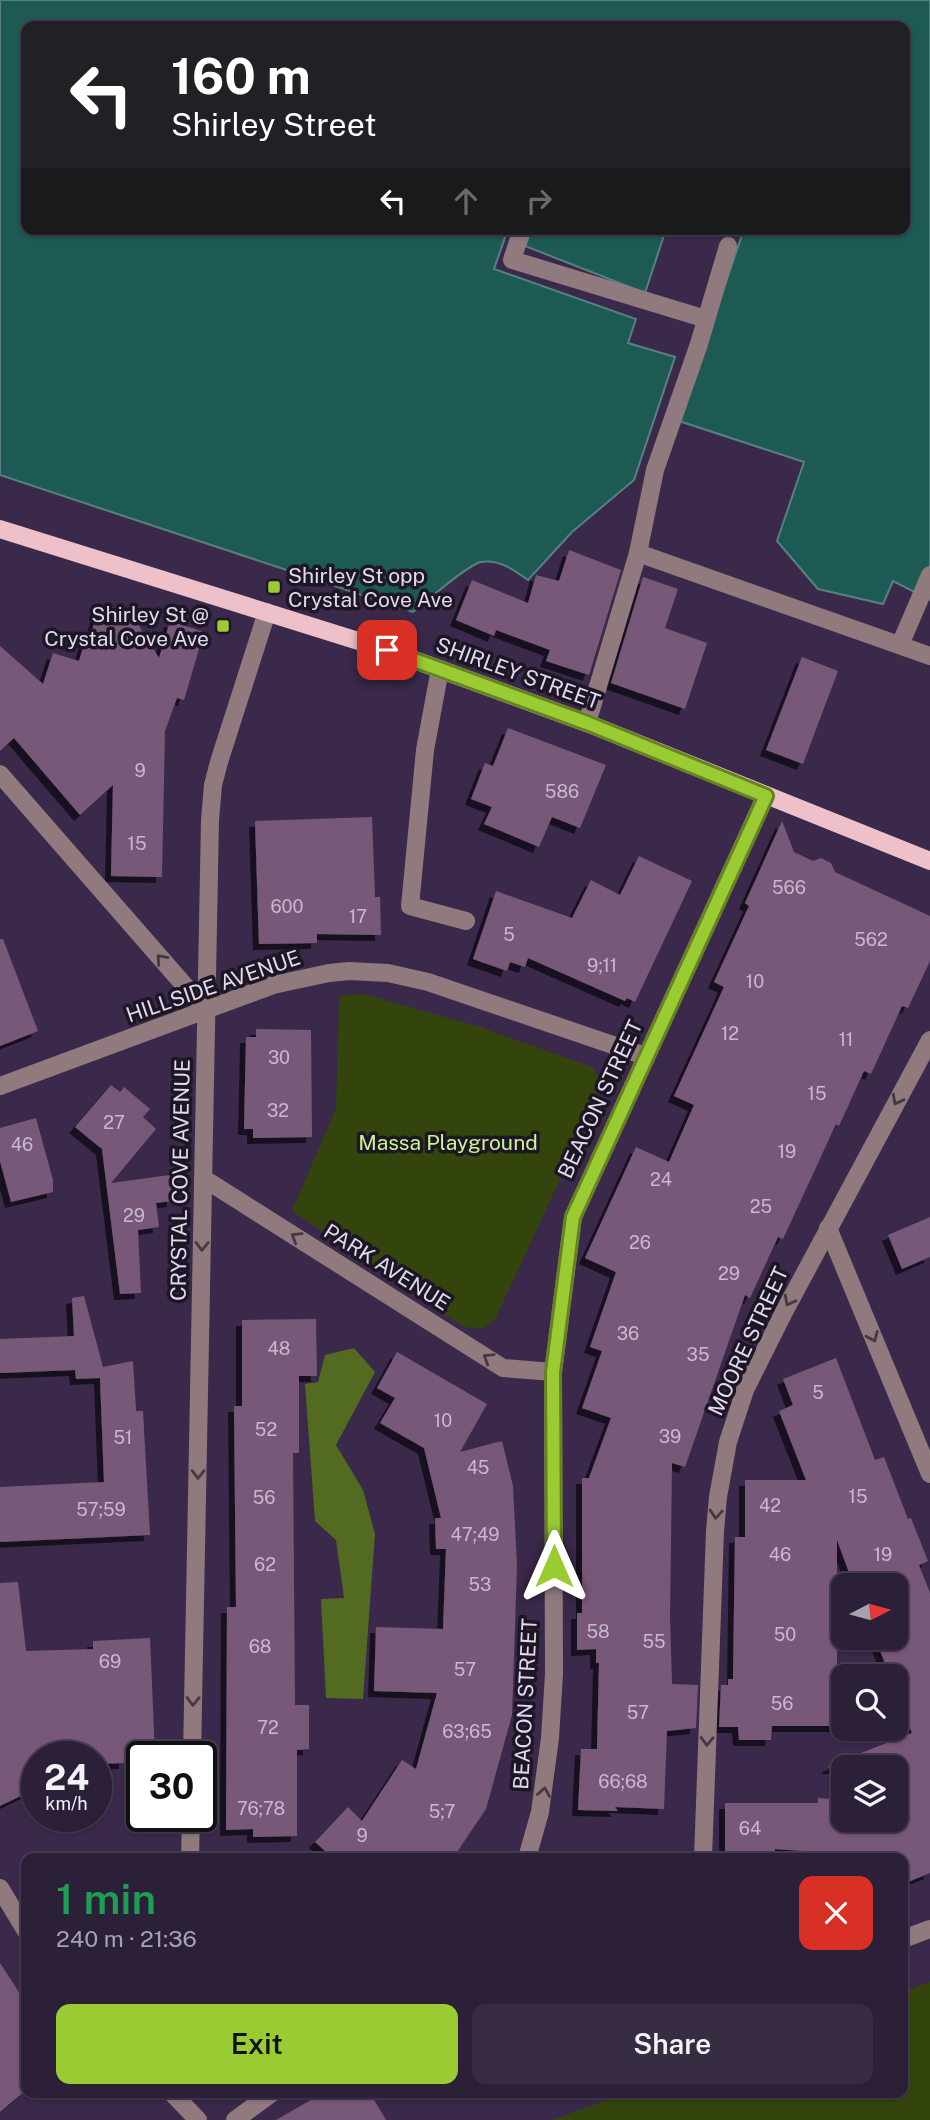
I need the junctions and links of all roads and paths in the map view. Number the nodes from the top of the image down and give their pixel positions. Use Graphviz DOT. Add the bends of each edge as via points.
graph roads {
  1 [pos="520,235"];
  2 [pos="727,246"];
  3 [pos="706,319"];
  4 [pos="0,529"];
  5 [pos="638,553"];
  6 [pos="930,575"];
  7 [pos="267,612"];
  8 [pos="900,645"];
  9 [pos="930,656"];
  10 [pos="440,669"];
  11 [pos="587,723"];
  12 [pos="0,774"];
  13 [pos="766,796"];
  14 [pos="930,861"];
  15 [pos="466,921"];
  16 [pos="206,1010"];
  17 [pos="930,1040"];
  18 [pos="645,1056"];
  19 [pos="0,1086"];
  20 [pos="203,1178"];
  21 [pos="828,1228"];
  22 [pos="553,1372"];
  23 [pos="930,1474"];
  24 [pos="192,1741"];
  25 [pos="191,1832"];
  26 [pos="190,1853"];
  27 [pos="528,1853"];
  28 [pos="703,1853"];
  29 [pos="0,1888"];
  30 [pos="21,1923"];
  31 [pos="930,1929"];
  32 [pos="908,1937"];
  33 [pos="265,2098"];
  34 [pos="235,2120"];
  1 -- 3 [label="street" via="512,260"];
  2 -- 3 [label="street"];
  3 -- 5 [label="street" via="655,470"];
  4 -- 7 [label="main road, SHIRLEY STREET"];
  5 -- 8 [label="street"];
  5 -- 11 [label="street"];
  6 -- 8 [label="street"];
  7 -- 10 [label="main road, SHIRLEY STREET"];
  7 -- 16 [label="street, CRYSTAL COVE AVENUE" via="213,785"];
  8 -- 9 [label="street"];
  10 -- 11 [label="main road, SHIRLEY STREET"];
  10 -- 15 [label="street" via="425,750 410,906"];
  11 -- 13 [label="main road, SHIRLEY STREET"];
  16 -- 12 [label="street, one-way"];
  13 -- 14 [label="main road, SHIRLEY STREET"];
  13 -- 18 [label="street, BEACON STREET"];
  16 -- 18 [label="street, HILLSIDE AVENUE" via="310,976 388,973 428,982"];
  16 -- 19 [label="street, HILLSIDE AVENUE"];
  16 -- 20 [label="street, CRYSTAL COVE AVENUE"];
  17 -- 21 [label="street, MOORE STREET, one-way"];
  18 -- 22 [label="street, BEACON STREET" via="573,1217"];
  22 -- 20 [label="street, PARK AVENUE, one-way" via="503,1368"];
  20 -- 24 [label="street, CRYSTAL COVE AVENUE, one-way"];
  21 -- 23 [label="street, one-way"];
  21 -- 28 [label="street, MOORE STREET, one-way" via="745,1390 727,1441 715,1531"];
  27 -- 22 [label="street, BEACON STREET, one-way" via="544,1791 554,1674"];
  25 -- 26 [label="street"];
  29 -- 30 [label="street"];
  31 -- 32 [label="street"];
  33 -- 34 [label="street"];
}
